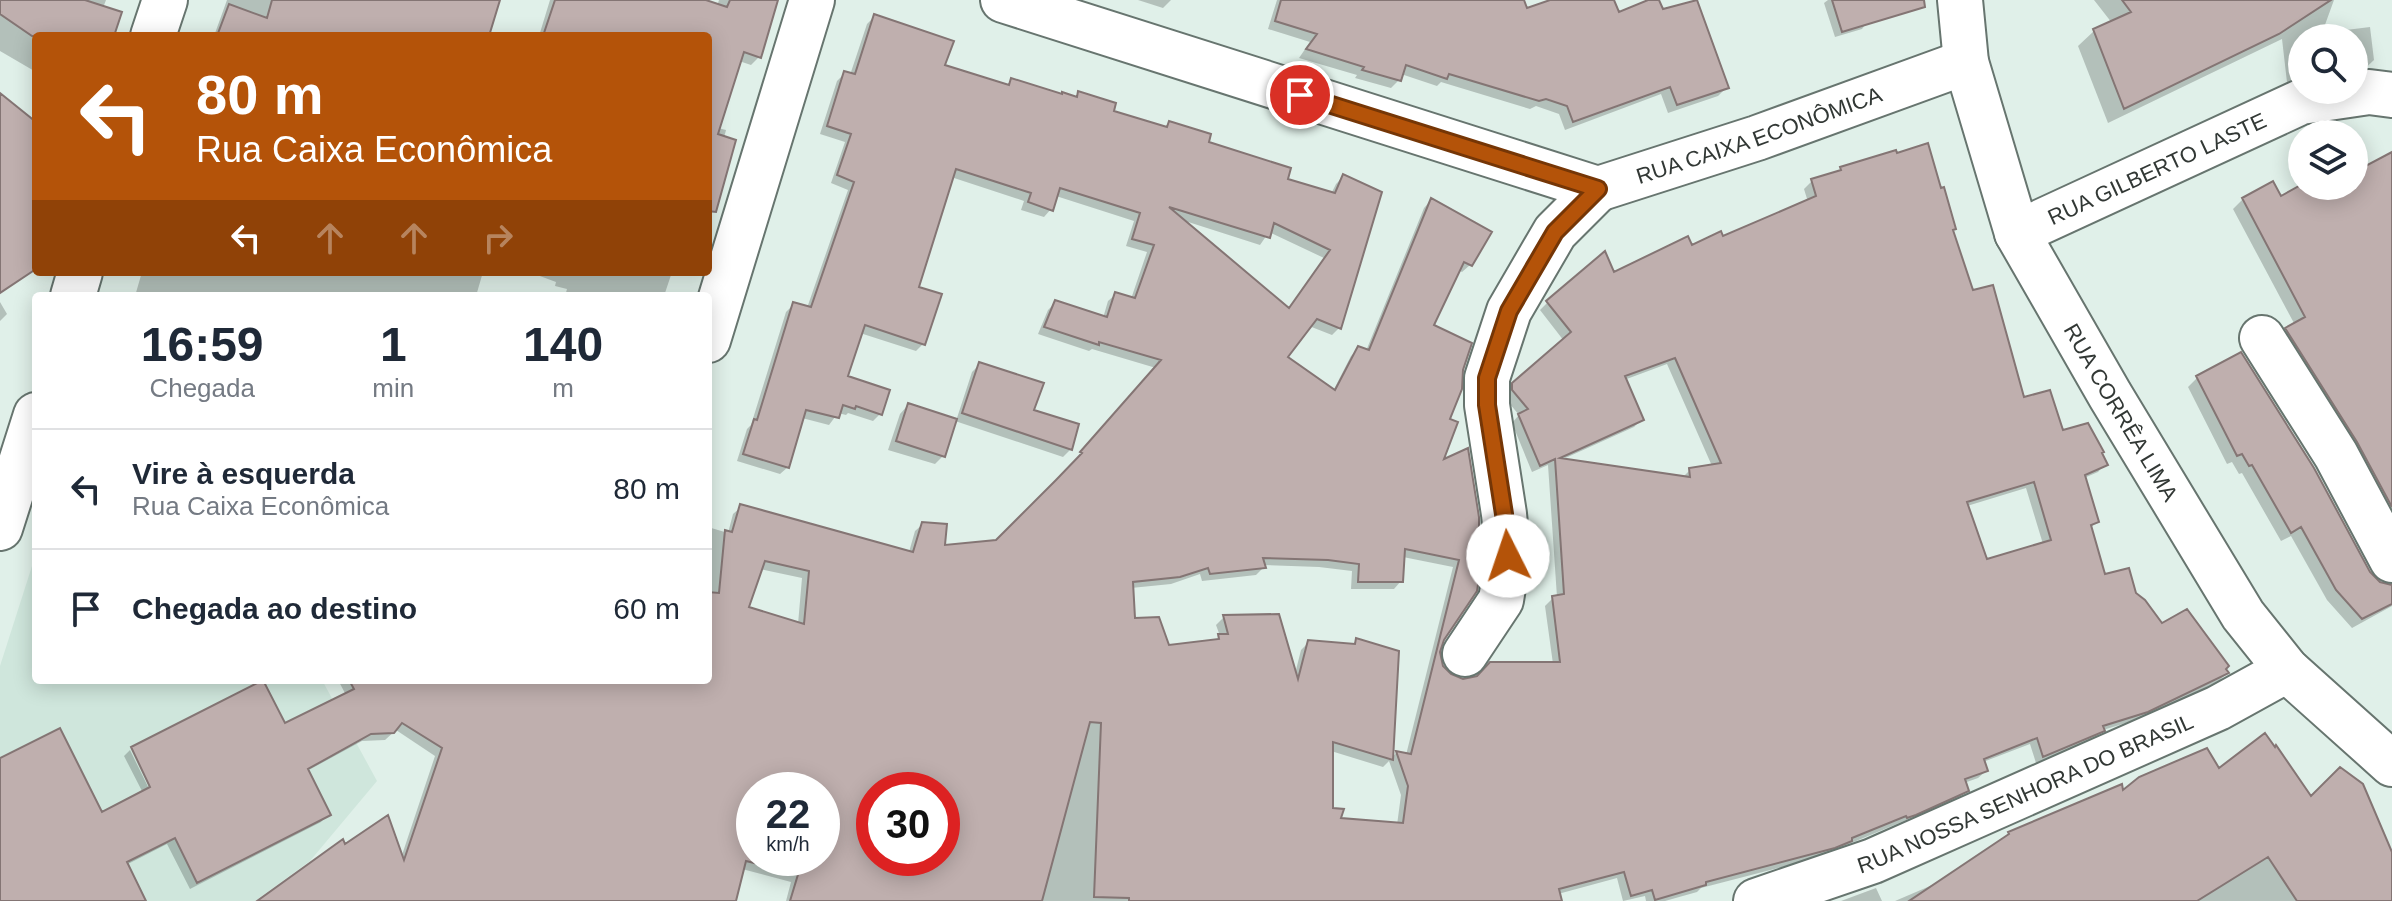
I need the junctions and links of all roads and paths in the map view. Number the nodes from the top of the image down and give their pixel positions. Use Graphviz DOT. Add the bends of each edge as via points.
graph roads {
  1 [pos="165,0"];
  2 [pos="812,0"];
  3 [pos="1003,0"];
  4 [pos="1960,0"];
  5 [pos="154,32"];
  6 [pos="1966,62"];
  7 [pos="2392,95"];
  8 [pos="1598,189"];
  9 [pos="2017,233"];
  10 [pos="712,327"];
  11 [pos="2262,338"];
  12 [pos="32,428"];
  13 [pos="0,528"];
  14 [pos="2392,558"];
  15 [pos="1465,654"];
  16 [pos="2287,670"];
  17 [pos="2392,764"];
  18 [pos="1756,901"];
  1 -- 5 [label="street"];
  2 -- 10 [label="street"];
  3 -- 8 [label="street"];
  4 -- 6 [label="street, RUA CORRÊA LIMA"];
  6 -- 8 [label="street, RUA CAIXA ECONÔMICA"];
  6 -- 9 [label="street, RUA CORRÊA LIMA"];
  7 -- 9 [label="street, RUA GILBERTO LASTE" via="2369,92 2301,102"];
  8 -- 15 [label="street" via="1555,232 1509,311 1487,378 1508,556 1501,600"];
  9 -- 16 [label="street, RUA CORRÊA LIMA" via="2243,615"];
  11 -- 14 [label="street" via="2336,455"];
  12 -- 13 [label="street"];
  16 -- 17 [label="street, RUA CORRÊA LIMA"];
  16 -- 18 [label="street, RUA NOSSA SENHORA DO BRASIL" via="2218,708 1873,861"];
}
